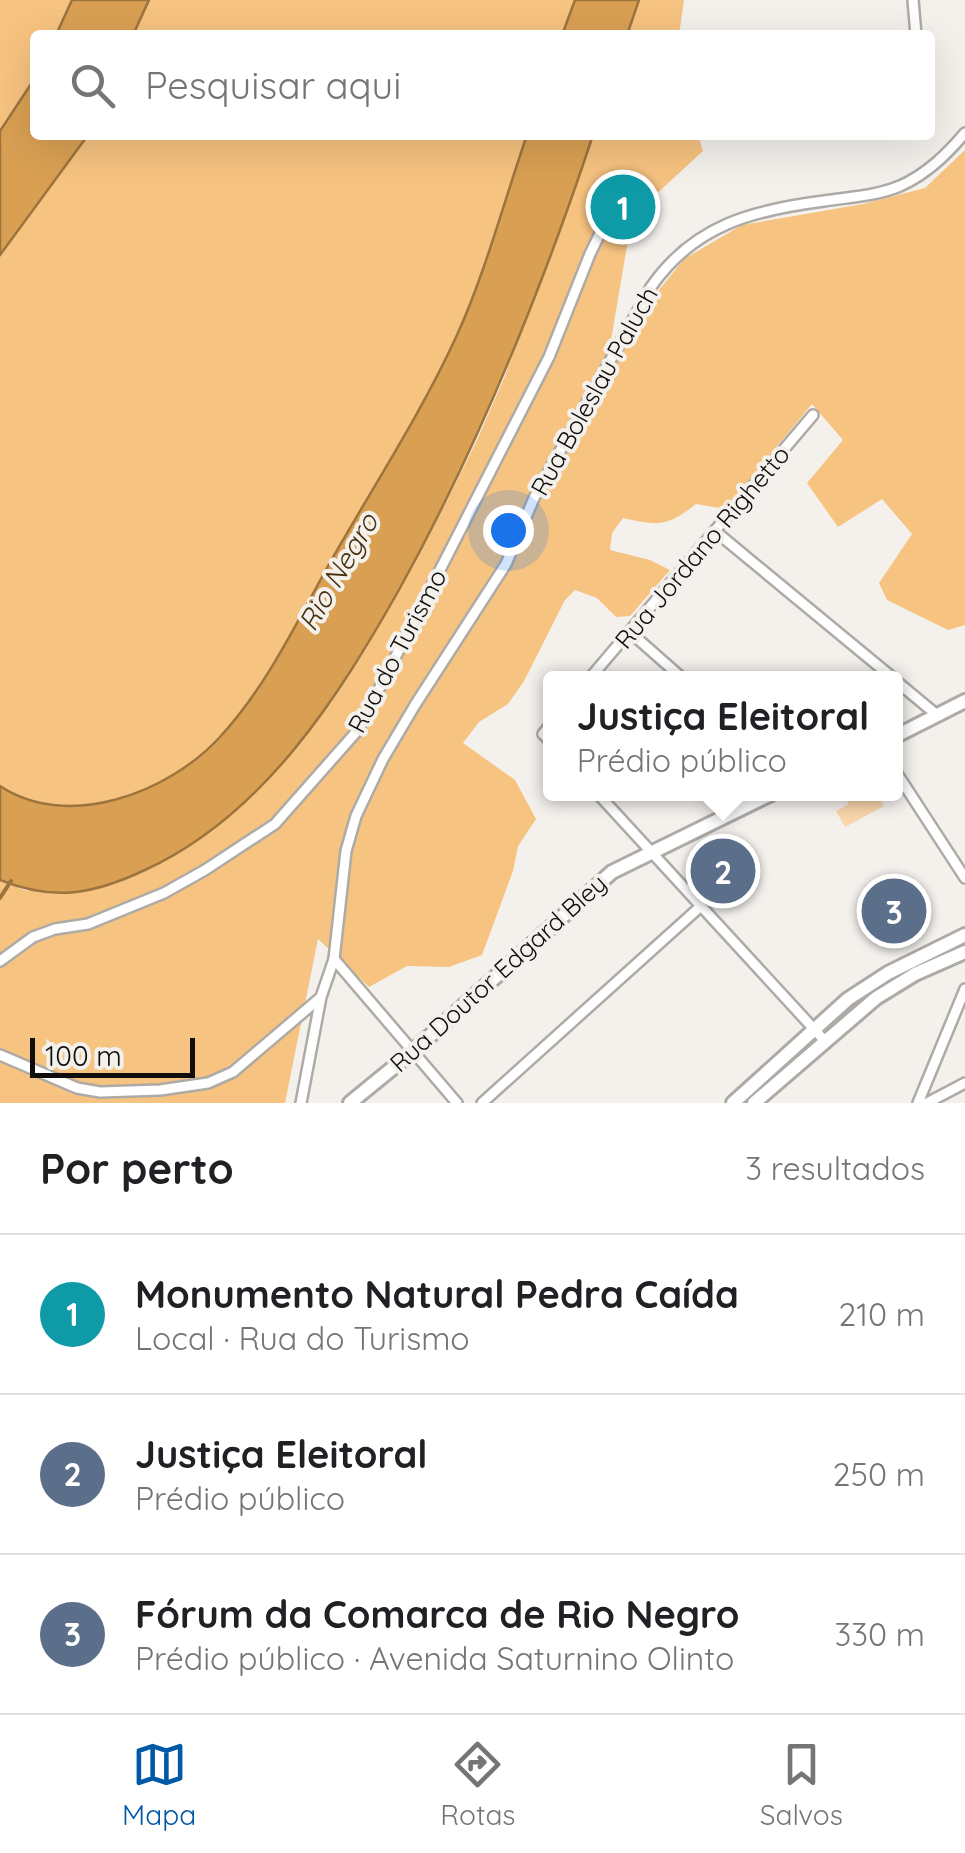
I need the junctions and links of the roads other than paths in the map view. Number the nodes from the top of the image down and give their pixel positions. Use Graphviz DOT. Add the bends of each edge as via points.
graph roads {
  1 [pos="913,0"];
  2 [pos="916,30"];
  3 [pos="965,132"];
  4 [pos="626,180"];
  5 [pos="813,415"];
  6 [pos="715,531"];
  7 [pos="630,632"];
  8 [pos="596,671"];
  9 [pos="674,671"];
  10 [pos="883,671"];
  11 [pos="903,687"];
  12 [pos="965,701"];
  13 [pos="937,715"];
  14 [pos="903,732"];
  15 [pos="903,783"];
  16 [pos="604,801"];
  17 [pos="757,801"];
  18 [pos="651,852"];
  19 [pos="965,878"];
  20 [pos="701,906"];
  21 [pos="965,935"];
  22 [pos="965,952"];
  23 [pos="334,959"];
  24 [pos="0,961"];
  25 [pos="965,990"];
  26 [pos="321,997"];
  27 [pos="814,1029"];
  28 [pos="824,1040"];
  29 [pos="411,1053"];
  30 [pos="0,1055"];
  31 [pos="965,1083"];
  32 [pos="301,1103"];
  33 [pos="350,1103"];
  34 [pos="457,1103"];
  35 [pos="482,1103"];
  36 [pos="734,1103"];
  37 [pos="754,1103"];
  38 [pos="918,1103"];
  39 [pos="927,1103"];
  1 -- 2 [label="street"];
  3 -- 23 [label="street, Rua Boleslau Paluch" via="926,172 900,186 747,216 688,245 668,263 534,498 506,564 367,790 346,852"];
  4 -- 24 [label="street, Rua do Turismo" via="550,357 358,730 274,824 206,870 88,924 33,937"];
  5 -- 6 [label="street, Rua Jordano Righetto"];
  6 -- 7 [label="street, Rua Jordano Righetto"];
  6 -- 10 [label="street"];
  7 -- 8 [label="street, Rua Jordano Righetto"];
  7 -- 9 [label="street"];
  11 -- 13 [label="street"];
  12 -- 13 [label="street"];
  13 -- 14 [label="street"];
  15 -- 19 [label="street"];
  16 -- 18 [label="street"];
  17 -- 18 [label="street, Rua Doutor Edgard Bley"];
  18 -- 20 [label="street"];
  18 -- 29 [label="street, Rua Doutor Edgard Bley" via="612,872"];
  20 -- 27 [label="street"];
  20 -- 35 [label="street"];
  21 -- 27 [label="street" via="865,987"];
  22 -- 28 [label="street" via="892,987"];
  23 -- 26 [label="street, Rua Boleslau Paluch"];
  23 -- 29 [label="street"];
  25 -- 38 [label="street"];
  26 -- 30 [label="street" via="233,1072 208,1084 100,1092"];
  26 -- 32 [label="street, Rua Boleslau Paluch"];
  27 -- 28 [label="street"];
  27 -- 36 [label="street"];
  28 -- 37 [label="street"];
  29 -- 33 [label="street, Rua Doutor Edgard Bley"];
  29 -- 34 [label="street"];
  31 -- 39 [label="street"];
}
